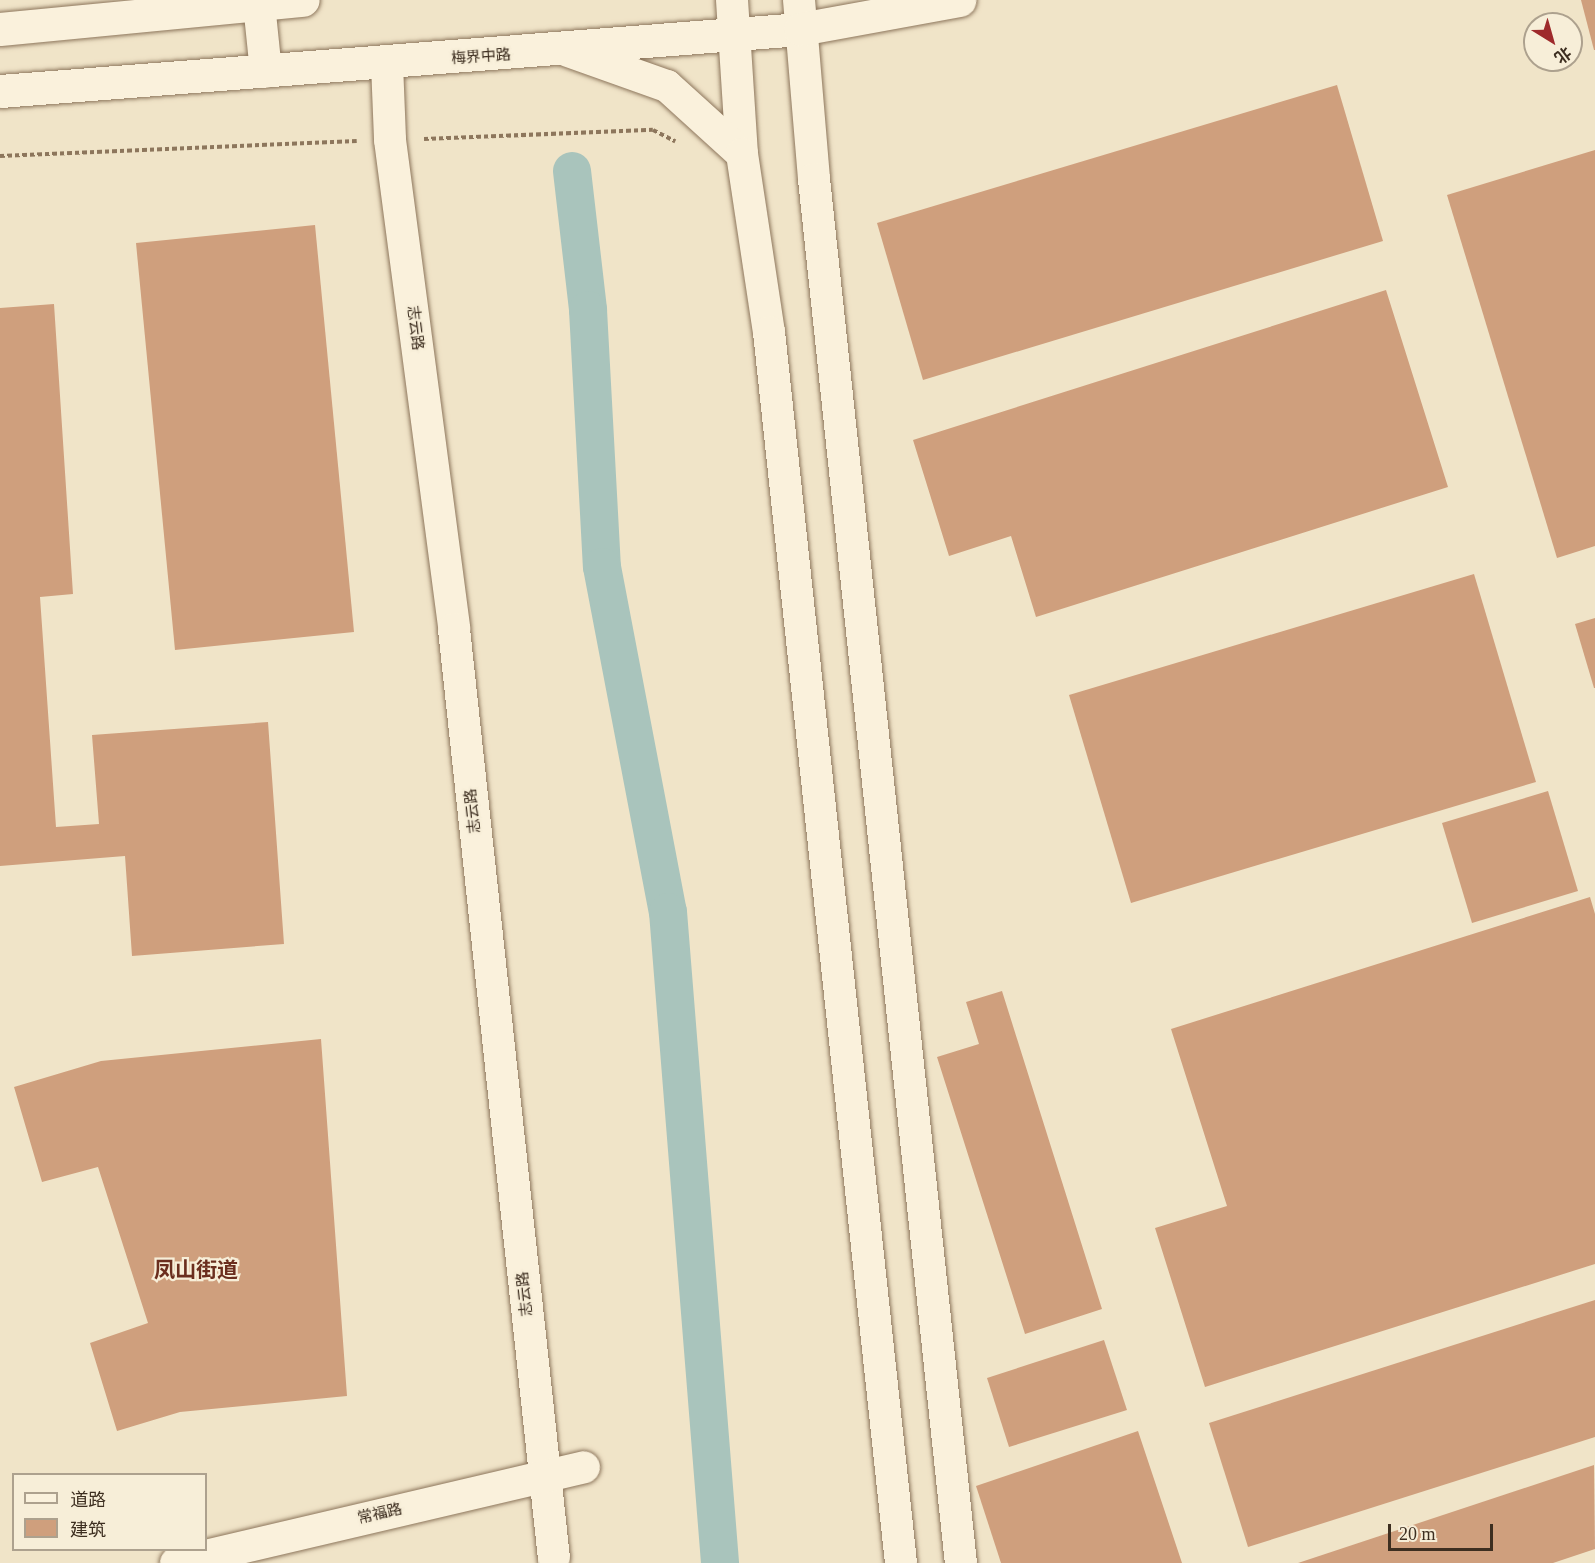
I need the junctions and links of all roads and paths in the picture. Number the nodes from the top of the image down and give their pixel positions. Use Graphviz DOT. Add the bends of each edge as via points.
graph roads {
  1 [pos="303,0"];
  2 [pos="732,0"];
  3 [pos="959,0"];
  4 [pos="260,4"];
  5 [pos="800,14"];
  6 [pos="0,29"];
  7 [pos="733,34"];
  8 [pos="568,51"];
  9 [pos="387,64"];
  10 [pos="266,72"];
  11 [pos="0,91"];
  12 [pos="742,154"];
  13 [pos="584,1467"];
  14 [pos="545,1474"];
  15 [pos="554,1558"];
  16 [pos="176,1563"];
  17 [pos="901,1563"];
  18 [pos="961,1563"];
  1 -- 4 [label="main road"];
  2 -- 7 [label="street"];
  3 -- 5 [label="main road, 梅界中路"];
  4 -- 6 [label="main road"];
  4 -- 10 [label="street"];
  5 -- 7 [label="main road, 梅界中路"];
  5 -- 18 [label="street"];
  7 -- 8 [label="main road, 梅界中路"];
  7 -- 12 [label="street"];
  8 -- 9 [label="main road, 梅界中路"];
  8 -- 12 [label="street" via="667,86"];
  9 -- 10 [label="main road, 梅界中路"];
  9 -- 14 [label="street, 志云路" via="390,140 454,629"];
  10 -- 11 [label="main road, 梅界中路"];
  12 -- 17 [label="street" via="769,332"];
  13 -- 14 [label="street, 常福路"];
  14 -- 15 [label="street, 志云路"];
  14 -- 16 [label="street, 常福路"];
}
